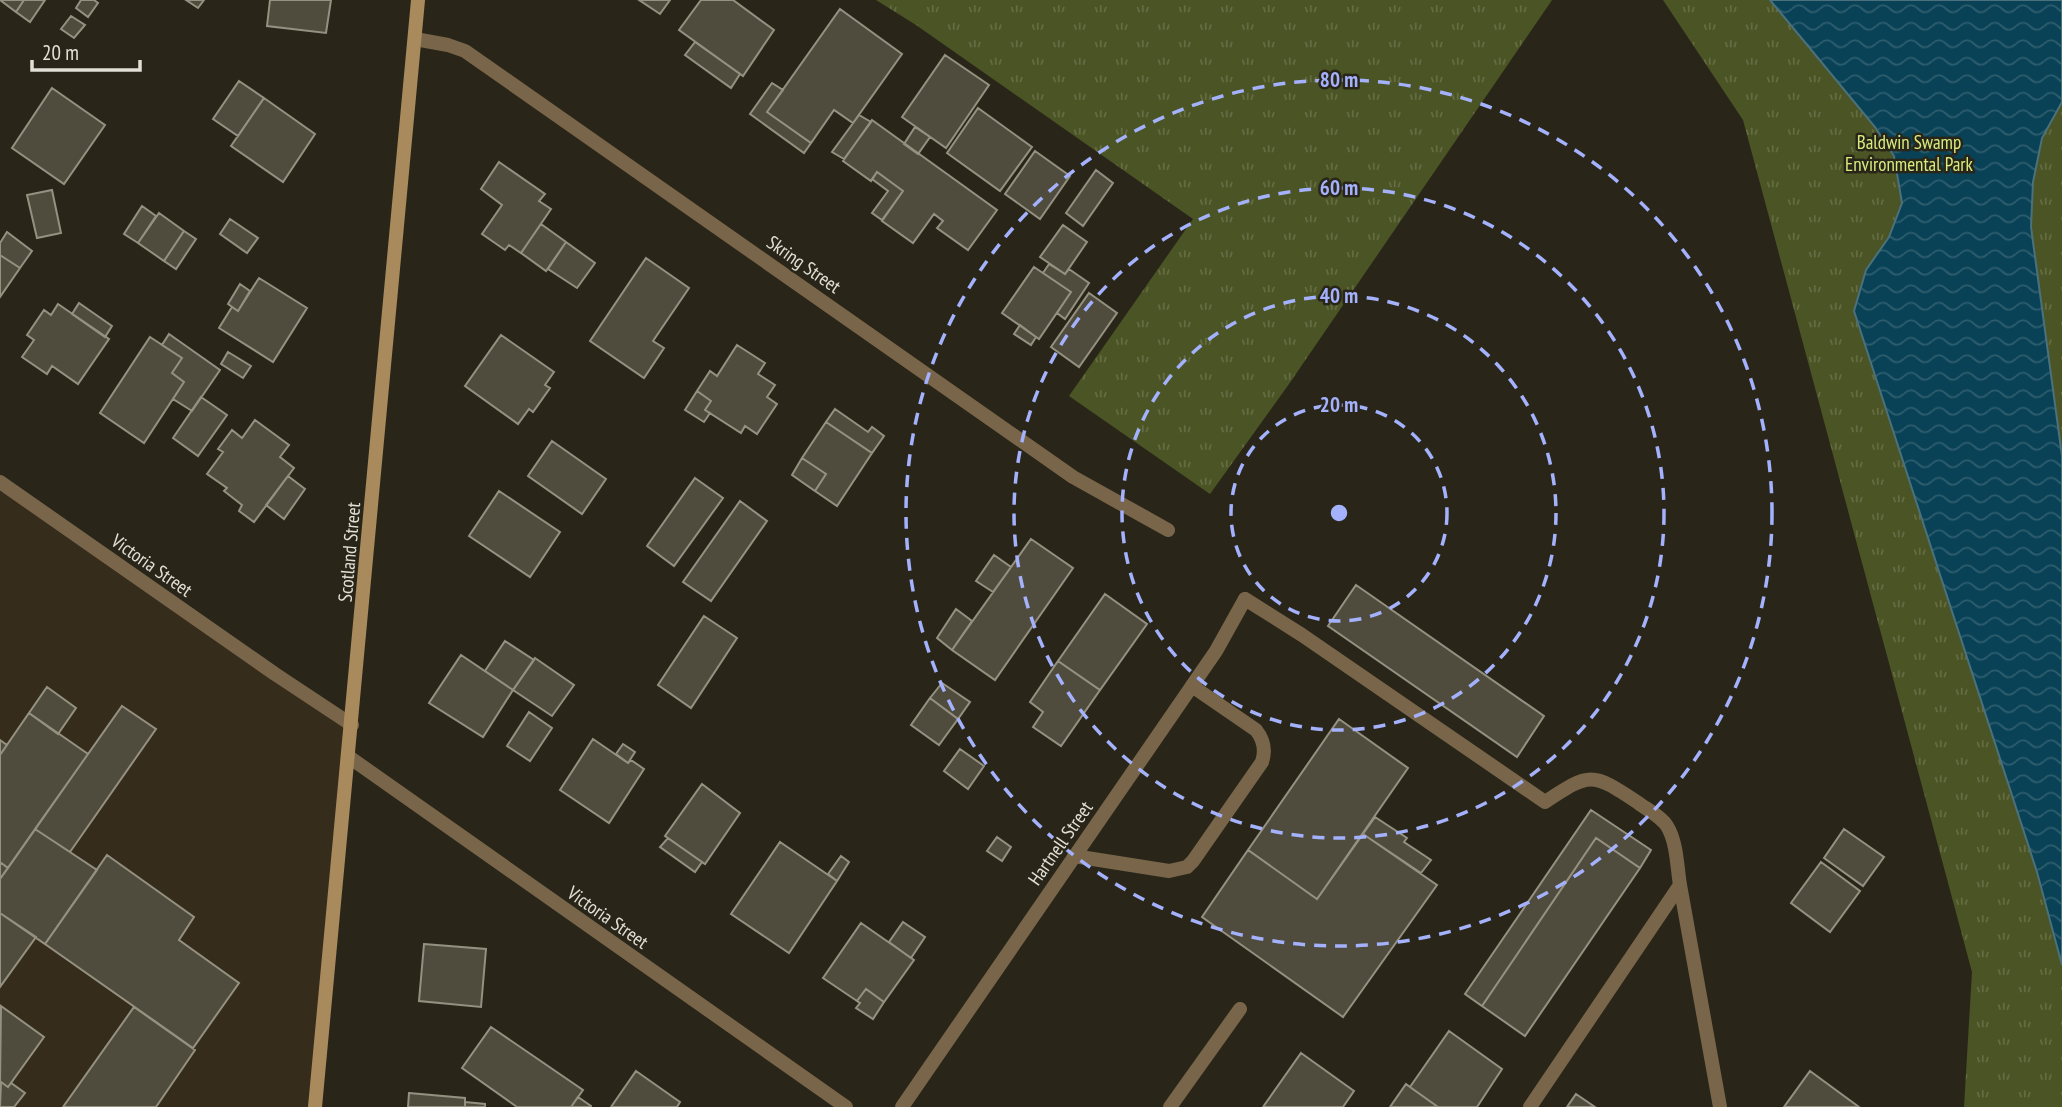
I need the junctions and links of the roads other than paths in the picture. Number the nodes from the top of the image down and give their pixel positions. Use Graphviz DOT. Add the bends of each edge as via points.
graph roads {
  1 [pos="418,0"];
  2 [pos="415,39"];
  3 [pos="0,482"];
  4 [pos="1168,530"];
  5 [pos="1192,686"];
  6 [pos="352,725"];
  7 [pos="349,757"];
  8 [pos="1074,856"];
  9 [pos="1680,885"];
  10 [pos="1240,1009"];
  11 [pos="315,1107"];
  12 [pos="846,1107"];
  13 [pos="902,1107"];
  14 [pos="1170,1107"];
  15 [pos="1530,1107"];
  16 [pos="1720,1107"];
  1 -- 2 [label="street, Scotland Street"];
  2 -- 4 [label="street, Skring Street" via="448,45 481,61 1073,477"];
  2 -- 6 [label="street, Scotland Street"];
  3 -- 6 [label="street, Victoria Street"];
  5 -- 8 [label="street, Hartnell Street"];
  5 -- 8 [label="street" via="1256,730 1265,754 1194,861 1169,871"];
  5 -- 9 [label="street, Hartnell Street" via="1245,599 1545,802 1586,779 1609,783 1667,826"];
  6 -- 7 [label="street, Scotland Street"];
  7 -- 11 [label="street, Scotland Street"];
  7 -- 12 [label="street, Victoria Street"];
  8 -- 13 [label="street, Hartnell Street"];
  9 -- 15 [label="street"];
  9 -- 16 [label="street"];
  10 -- 14 [label="street"];
}
